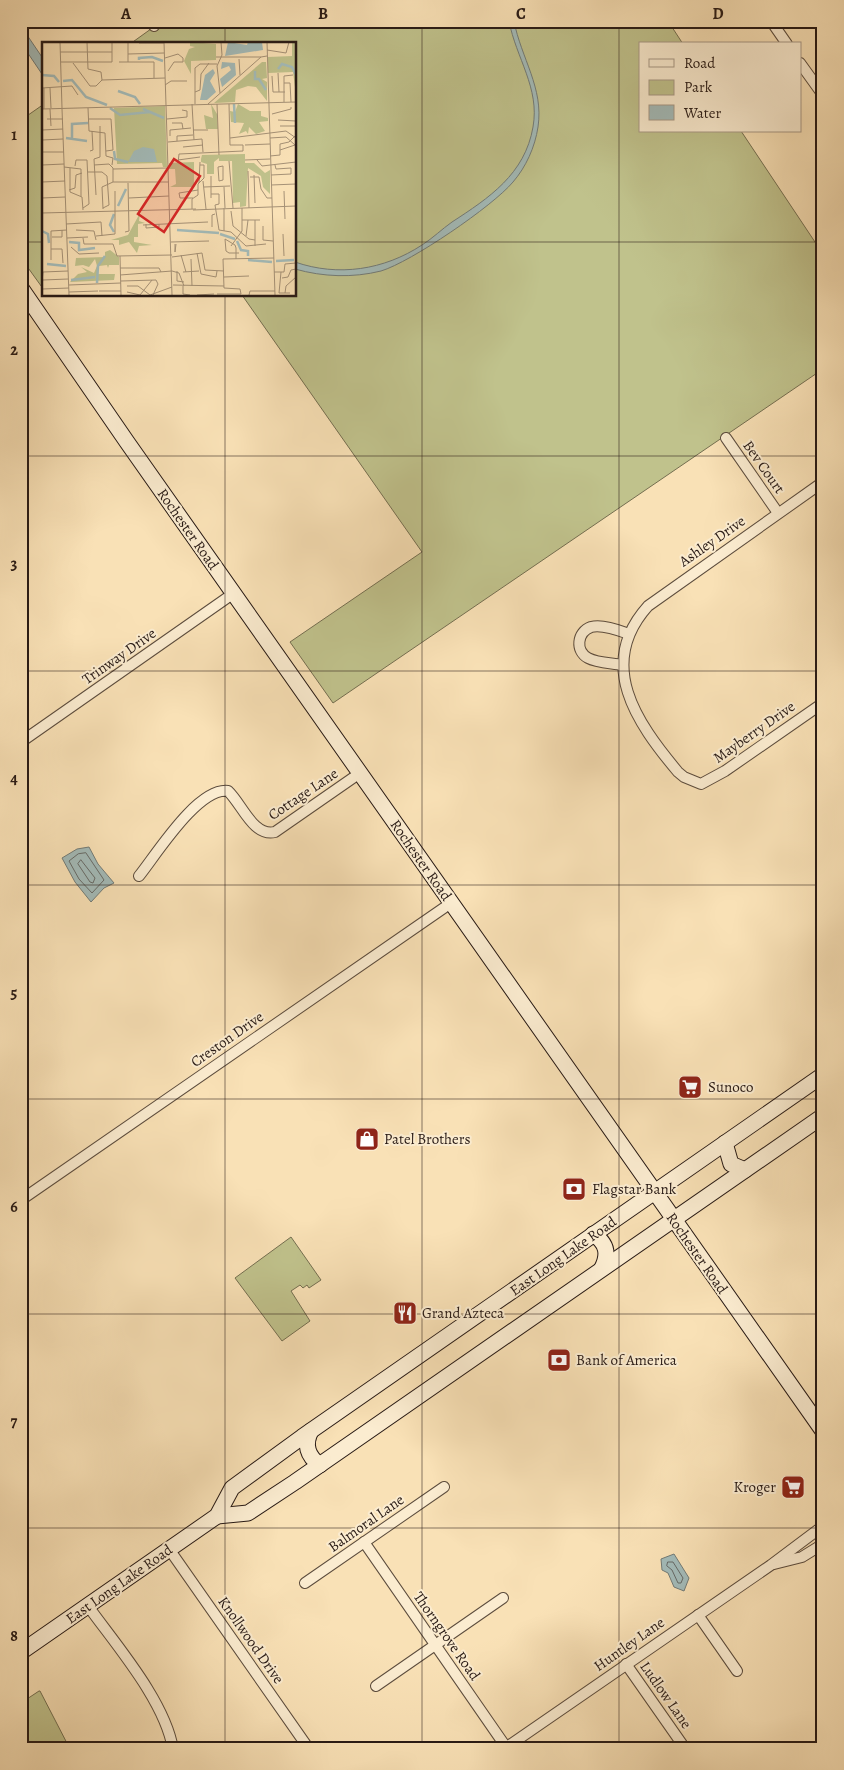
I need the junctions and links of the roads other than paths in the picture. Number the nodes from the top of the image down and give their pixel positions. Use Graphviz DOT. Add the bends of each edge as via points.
graph roads {
  1 [pos="771,21"];
  2 [pos="786,42"];
  3 [pos="802,66"];
  4 [pos="823,95"];
  5 [pos="21,288"];
  6 [pos="726,438"];
  7 [pos="823,482"];
  8 [pos="778,513"];
  9 [pos="234,593"];
  10 [pos="629,634"];
  11 [pos="622,665"];
  12 [pos="823,703"];
  13 [pos="21,742"];
  14 [pos="360,773"];
  15 [pos="700,784"];
  16 [pos="139,876"];
  17 [pos="451,902"];
  18 [pos="823,1075"];
  19 [pos="823,1116"];
  20 [pos="725,1143"];
  21 [pos="745,1170"];
  22 [pos="654,1192"];
  23 [pos="21,1200"];
  24 [pos="674,1219"];
  25 [pos="593,1234"];
  26 [pos="602,1268"];
  27 [pos="311,1431"];
  28 [pos="823,1431"];
  29 [pos="320,1465"];
  30 [pos="444,1487"];
  31 [pos="217,1516"];
  32 [pos="823,1526"];
  33 [pos="364,1542"];
  34 [pos="823,1544"];
  35 [pos="169,1549"];
  36 [pos="771,1565"];
  37 [pos="305,1583"];
  38 [pos="503,1598"];
  39 [pos="88,1606"];
  40 [pos="698,1615"];
  41 [pos="435,1644"];
  42 [pos="21,1652"];
  43 [pos="626,1664"];
  44 [pos="737,1671"];
  45 [pos="376,1686"];
  46 [pos="678,1746"];
  47 [pos="505,1748"];
  48 [pos="173,1749"];
  49 [pos="309,1749"];
  1 -- 2 [label="street"];
  3 -- 4 [label="street"];
  5 -- 9 [label="main road, Rochester Road"];
  6 -- 8 [label="street, Bev Court"];
  7 -- 8 [label="street, Ashley Drive"];
  8 -- 10 [label="street, Ashley Drive" via="657,598 641,614"];
  9 -- 13 [label="street, Trinway Drive"];
  9 -- 14 [label="main road, Rochester Road"];
  10 -- 11 [label="street, Ashley Drive"];
  10 -- 11 [label="street" via="592,627 583,632 579,640 580,650 586,657"];
  11 -- 15 [label="street, Ashley Drive" via="625,688 638,716 678,772"];
  12 -- 15 [label="street, Mayberry Drive"];
  14 -- 16 [label="street, Cottage Lane" via="275,832 268,833 257,828 228,791 214,792 184,818"];
  14 -- 17 [label="main road, Rochester Road"];
  17 -- 22 [label="main road, Rochester Road"];
  17 -- 23 [label="street, Creston Drive"];
  18 -- 20 [label="main road, East Long Lake Road"];
  19 -- 21 [label="main road, East Long Lake Road"];
  20 -- 21 [label="main road" via="731,1164"];
  20 -- 22 [label="main road, East Long Lake Road"];
  21 -- 24 [label="main road, East Long Lake Road"];
  22 -- 24 [label="main road, Rochester Road"];
  22 -- 25 [label="main road, East Long Lake Road"];
  24 -- 26 [label="main road, East Long Lake Road"];
  24 -- 28 [label="main road, Rochester Road"];
  25 -- 26 [label="main road" via="606,1248"];
  25 -- 27 [label="main road, East Long Lake Road"];
  26 -- 29 [label="main road, East Long Lake Road"];
  27 -- 29 [label="main road" via="307,1448"];
  27 -- 31 [label="main road, East Long Lake Road" via="232,1488"];
  29 -- 31 [label="main road, East Long Lake Road" via="248,1513"];
  30 -- 33 [label="street, Balmoral Lane"];
  31 -- 35 [label="main road, East Long Lake Road"];
  32 -- 36 [label="street, Huntley Lane"];
  33 -- 37 [label="street, Balmoral Lane"];
  33 -- 41 [label="street, Thorngrove Road"];
  34 -- 36 [label="street, Huntley Lane" via="802,1558"];
  35 -- 39 [label="main road, East Long Lake Road"];
  35 -- 49 [label="street, Knollwood Drive"];
  36 -- 40 [label="street, Huntley Lane"];
  38 -- 41 [label="street"];
  39 -- 42 [label="main road, East Long Lake Road"];
  39 -- 48 [label="street" via="163,1715"];
  40 -- 43 [label="street, Huntley Lane"];
  40 -- 44 [label="street"];
  41 -- 45 [label="street"];
  41 -- 47 [label="street, Thorngrove Road"];
  43 -- 46 [label="street, Ludlow Lane"];
  43 -- 47 [label="street, Huntley Lane"];
}
